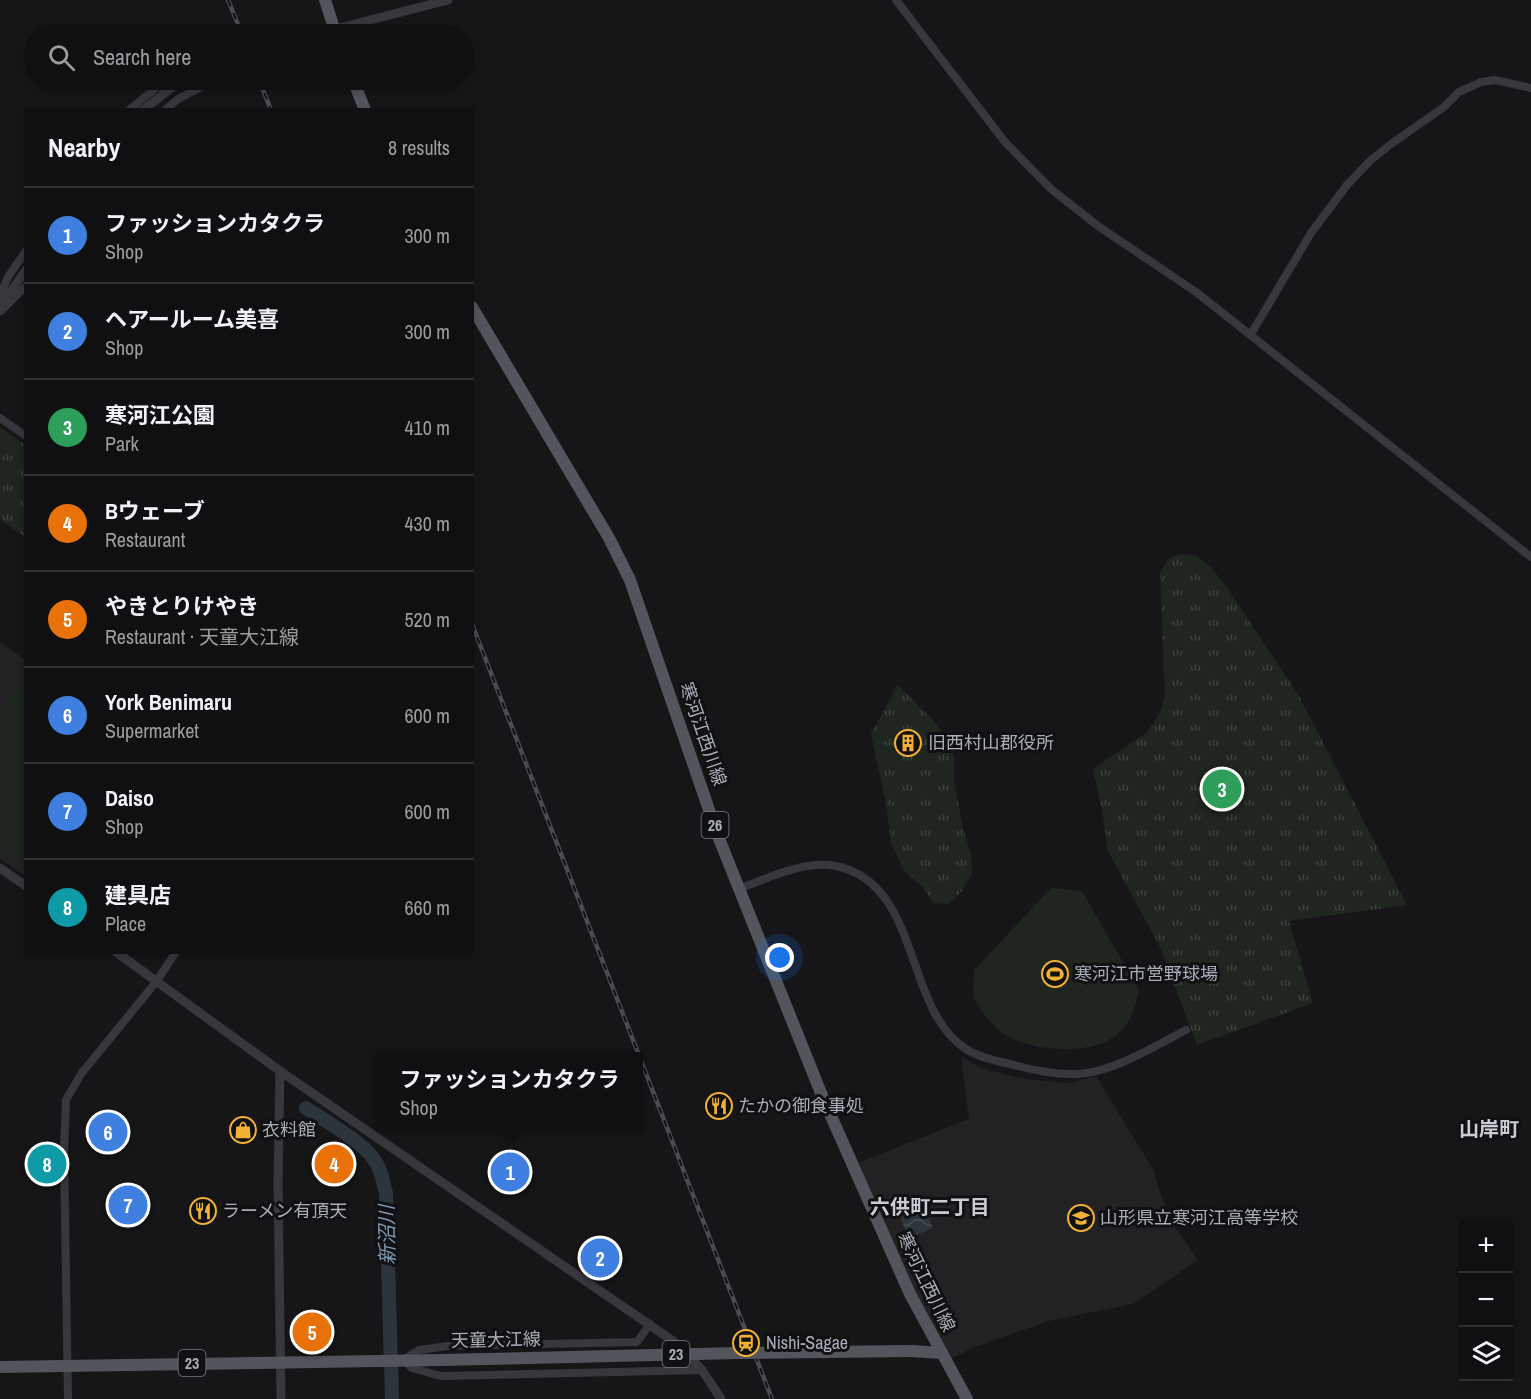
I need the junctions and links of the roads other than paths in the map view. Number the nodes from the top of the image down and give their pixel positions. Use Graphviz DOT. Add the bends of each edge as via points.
graph roads {
  1 [pos="325,0"];
  2 [pos="448,0"];
  3 [pos="896,0"];
  4 [pos="332,24"];
  5 [pos="363,24"];
  6 [pos="1531,88"];
  7 [pos="154,90"];
  8 [pos="169,90"];
  9 [pos="196,90"];
  10 [pos="357,90"];
  11 [pos="131,108"];
  12 [pos="146,108"];
  13 [pos="167,108"];
  14 [pos="364,108"];
  15 [pos="24,254"];
  16 [pos="21,285"];
  17 [pos="0,296"];
  18 [pos="0,307"];
  19 [pos="474,310"];
  20 [pos="0,311"];
  21 [pos="1251,334"];
  22 [pos="0,417"];
  23 [pos="24,435"];
  24 [pos="1531,557"];
  25 [pos="0,868"];
  26 [pos="24,885"];
  27 [pos="739,889"];
  28 [pos="119,954"];
  29 [pos="175,954"];
  30 [pos="156,982"];
  31 [pos="1186,1030"];
  32 [pos="280,1071"];
  33 [pos="650,1324"];
  34 [pos="941,1353"];
  35 [pos="400,1360"];
  36 [pos="281,1361"];
  37 [pos="69,1366"];
  38 [pos="0,1367"];
  39 [pos="702,1370"];
  40 [pos="68,1399"];
  41 [pos="281,1399"];
  42 [pos="721,1399"];
  43 [pos="967,1399"];
  1 -- 4 [label="main road"];
  2 -- 5 [label="street"];
  3 -- 21 [label="street" via="1030,169 1070,205"];
  6 -- 21 [label="street" via="1495,80 1480,82 1459,92 1371,160 1311,233"];
  7 -- 11 [label="street"];
  8 -- 12 [label="street"];
  9 -- 13 [label="street"];
  10 -- 14 [label="main road"];
  15 -- 17 [label="street"];
  16 -- 18 [label="street"];
  16 -- 20 [label="street"];
  19 -- 27 [label="main road, 寒河江西川線 / 26" via="630,580"];
  21 -- 24 [label="street"];
  22 -- 23 [label="street"];
  25 -- 26 [label="street"];
  27 -- 31 [label="street" via="820,865 848,870 871,884 891,908 942,1024 965,1048 982,1056 1053,1074 1078,1074 1119,1063"];
  27 -- 34 [label="main road, 寒河江西川線 / 26" via="852,1165 909,1294"];
  28 -- 30 [label="street"];
  29 -- 30 [label="street"];
  30 -- 32 [label="street"];
  30 -- 37 [label="street" via="81,1074 66,1100"];
  32 -- 33 [label="street"];
  32 -- 36 [label="street"];
  33 -- 35 [label="street" via="637,1342 448,1346 419,1350"];
  33 -- 39 [label="street"];
  34 -- 35 [label="main road, 天童大江線 / 23, bridge" via="761,1352"];
  34 -- 43 [label="main road"];
  35 -- 36 [label="main road, 天童大江線 / 23"];
  35 -- 39 [label="street" via="412,1368 441,1376"];
  36 -- 37 [label="main road, 天童大江線 / 23"];
  36 -- 41 [label="street"];
  37 -- 38 [label="main road, 天童大江線 / 23"];
  37 -- 40 [label="street"];
  39 -- 42 [label="street"];
}
